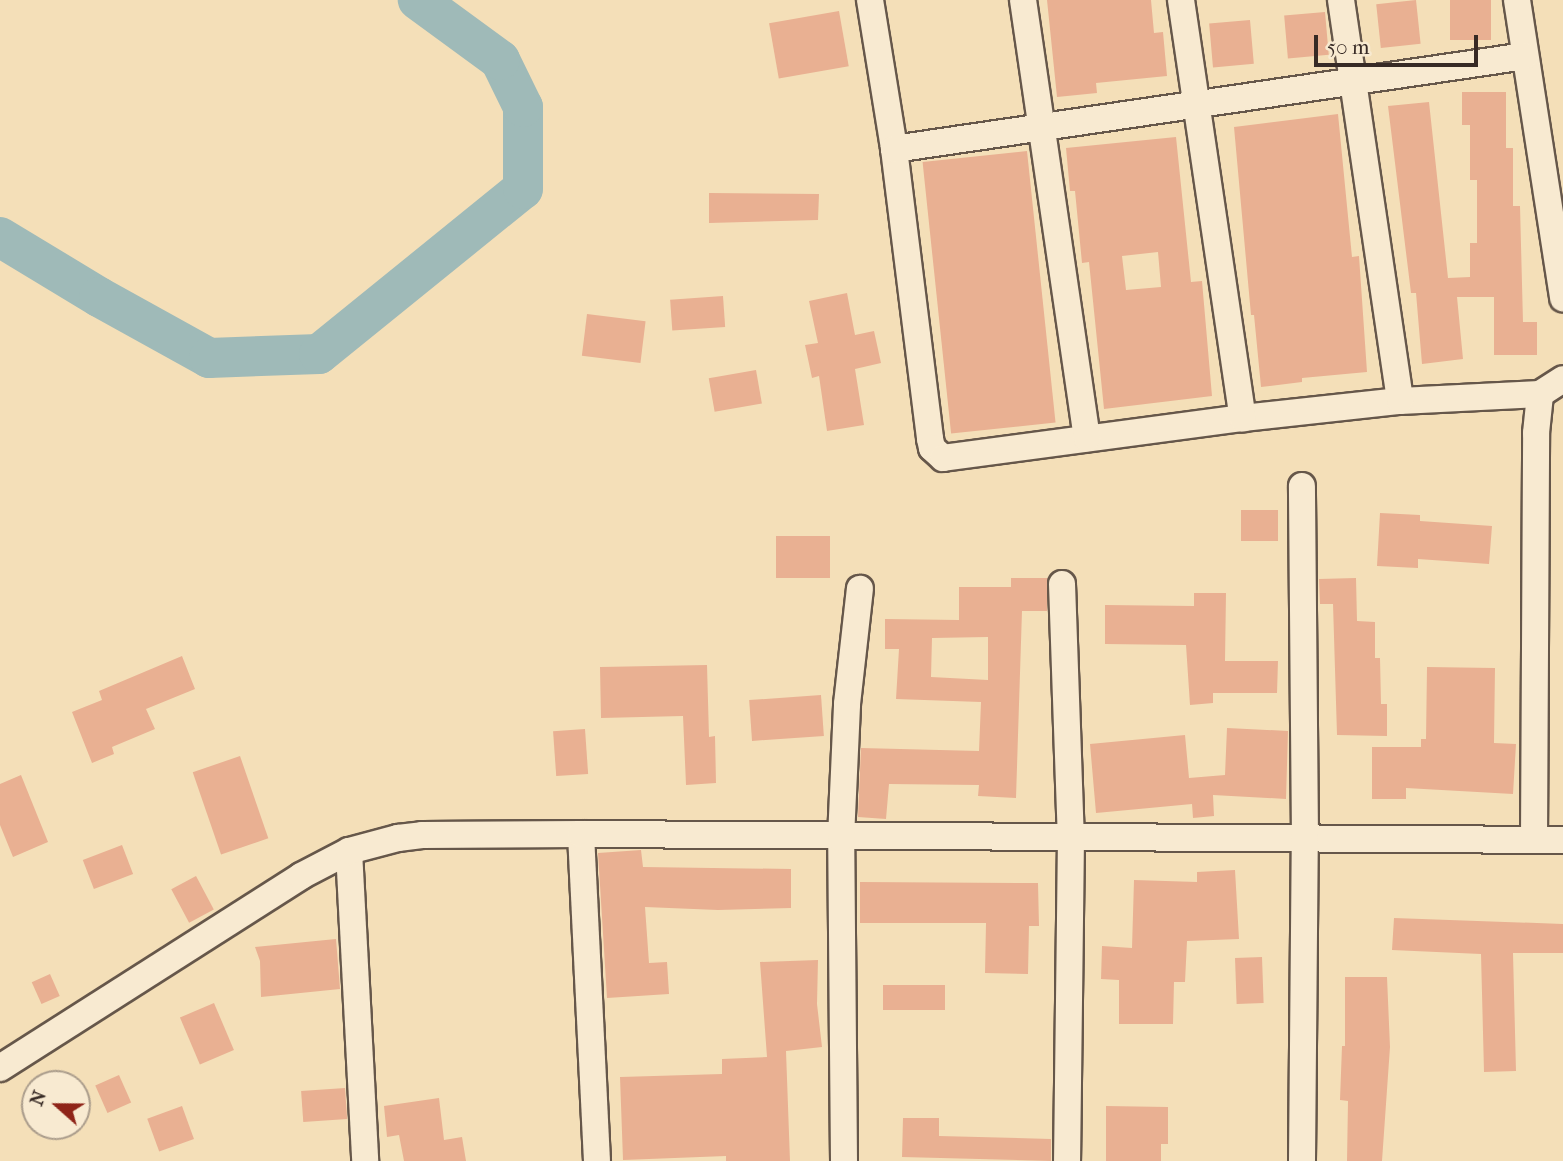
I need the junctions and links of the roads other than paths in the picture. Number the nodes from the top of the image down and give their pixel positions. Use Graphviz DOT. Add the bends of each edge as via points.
graph roads {
  1 [pos="870,0"];
  2 [pos="1023,0"];
  3 [pos="1181,0"];
  4 [pos="1341,0"];
  5 [pos="1517,0"];
  6 [pos="1525,56"];
  7 [pos="1353,81"];
  8 [pos="1194,103"];
  9 [pos="1041,125"];
  10 [pos="894,149"];
  11 [pos="1552,160"];
  12 [pos="1563,298"];
  13 [pos="1563,379"];
  14 [pos="1540,394"];
  15 [pos="1400,401"];
  16 [pos="1243,418"];
  17 [pos="1087,438"];
  18 [pos="1302,486"];
  19 [pos="1062,584"];
  20 [pos="860,589"];
  21 [pos="581,834"];
  22 [pos="1071,837"];
  23 [pos="841,838"];
  24 [pos="1306,838"];
  25 [pos="1534,840"];
  26 [pos="1563,840"];
  27 [pos="349,851"];
  28 [pos="0,1068"];
  29 [pos="365,1161"];
  30 [pos="597,1161"];
  31 [pos="844,1161"];
  32 [pos="1067,1161"];
  33 [pos="1302,1161"];
  1 -- 10 [label="street"];
  2 -- 9 [label="street"];
  3 -- 8 [label="street"];
  4 -- 7 [label="street"];
  5 -- 6 [label="street"];
  6 -- 7 [label="street"];
  6 -- 11 [label="street"];
  7 -- 8 [label="street"];
  7 -- 15 [label="street"];
  8 -- 9 [label="street"];
  8 -- 16 [label="street"];
  9 -- 10 [label="street"];
  9 -- 17 [label="street"];
  10 -- 17 [label="street" via="932,449 951,459"];
  11 -- 12 [label="street"];
  13 -- 14 [label="street"];
  14 -- 15 [label="street"];
  14 -- 25 [label="street"];
  15 -- 16 [label="street"];
  16 -- 17 [label="street"];
  18 -- 24 [label="street"];
  19 -- 22 [label="street"];
  20 -- 23 [label="street" via="847,704"];
  21 -- 23 [label="street"];
  21 -- 27 [label="street" via="422,835"];
  21 -- 30 [label="street"];
  22 -- 23 [label="street"];
  22 -- 24 [label="street"];
  22 -- 32 [label="street"];
  23 -- 31 [label="street"];
  24 -- 25 [label="street"];
  24 -- 33 [label="street"];
  25 -- 26 [label="street"];
  27 -- 28 [label="street" via="301,876"];
  27 -- 29 [label="street"];
}
